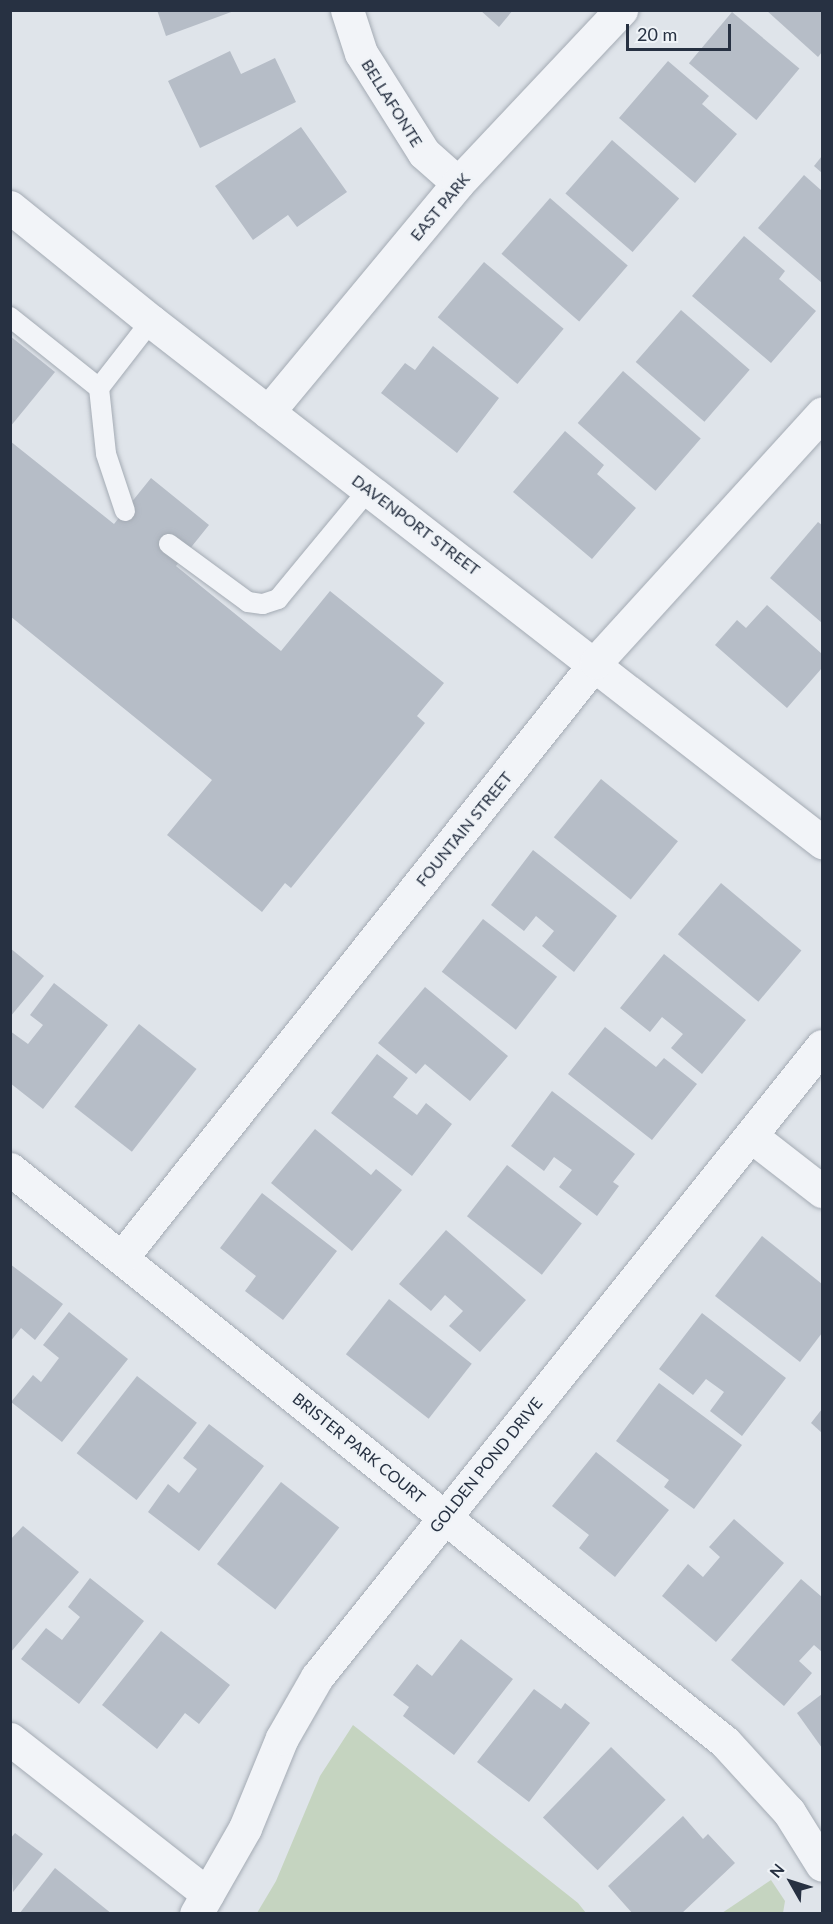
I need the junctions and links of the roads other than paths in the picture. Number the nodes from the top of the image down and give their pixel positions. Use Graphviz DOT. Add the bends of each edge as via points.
graph roads {
  1 [pos="347,10"];
  2 [pos="621,10"];
  3 [pos="458,183"];
  4 [pos="10,207"];
  5 [pos="10,317"];
  6 [pos="151,321"];
  7 [pos="99,388"];
  8 [pos="268,412"];
  9 [pos="822,414"];
  10 [pos="369,489"];
  11 [pos="125,511"];
  12 [pos="169,544"];
  13 [pos="596,663"];
  14 [pos="822,842"];
  15 [pos="822,1046"];
  16 [pos="751,1136"];
  17 [pos="10,1169"];
  18 [pos="822,1191"];
  19 [pos="122,1257"];
  20 [pos="444,1517"];
  21 [pos="10,1739"];
  22 [pos="822,1865"];
  23 [pos="202,1904"];
  1 -- 3 [label="street, BELLAFONTE" via="361,54 424,153"];
  2 -- 3 [label="street, EAST PARK"];
  3 -- 8 [label="street, EAST PARK"];
  4 -- 6 [label="street, DAVENPORT STREET"];
  5 -- 7 [label="lane"];
  6 -- 7 [label="lane"];
  6 -- 8 [label="street, DAVENPORT STREET"];
  7 -- 11 [label="lane" via="106,454"];
  8 -- 10 [label="street, DAVENPORT STREET"];
  9 -- 13 [label="street, FOUNTAIN STREET"];
  10 -- 12 [label="lane" via="278,599 263,604 248,602"];
  10 -- 13 [label="street, DAVENPORT STREET"];
  13 -- 14 [label="street, DAVENPORT STREET"];
  13 -- 19 [label="street, FOUNTAIN STREET"];
  15 -- 16 [label="street, GOLDEN POND DRIVE"];
  16 -- 18 [label="street"];
  16 -- 20 [label="street, GOLDEN POND DRIVE"];
  17 -- 19 [label="street, BRISTER PARK COURT"];
  19 -- 20 [label="street, BRISTER PARK COURT"];
  20 -- 22 [label="street, BRISTER PARK COURT" via="725,1742 789,1812"];
  20 -- 23 [label="street, GOLDEN POND DRIVE" via="317,1677 282,1738 245,1828"];
  21 -- 23 [label="street"];
}
